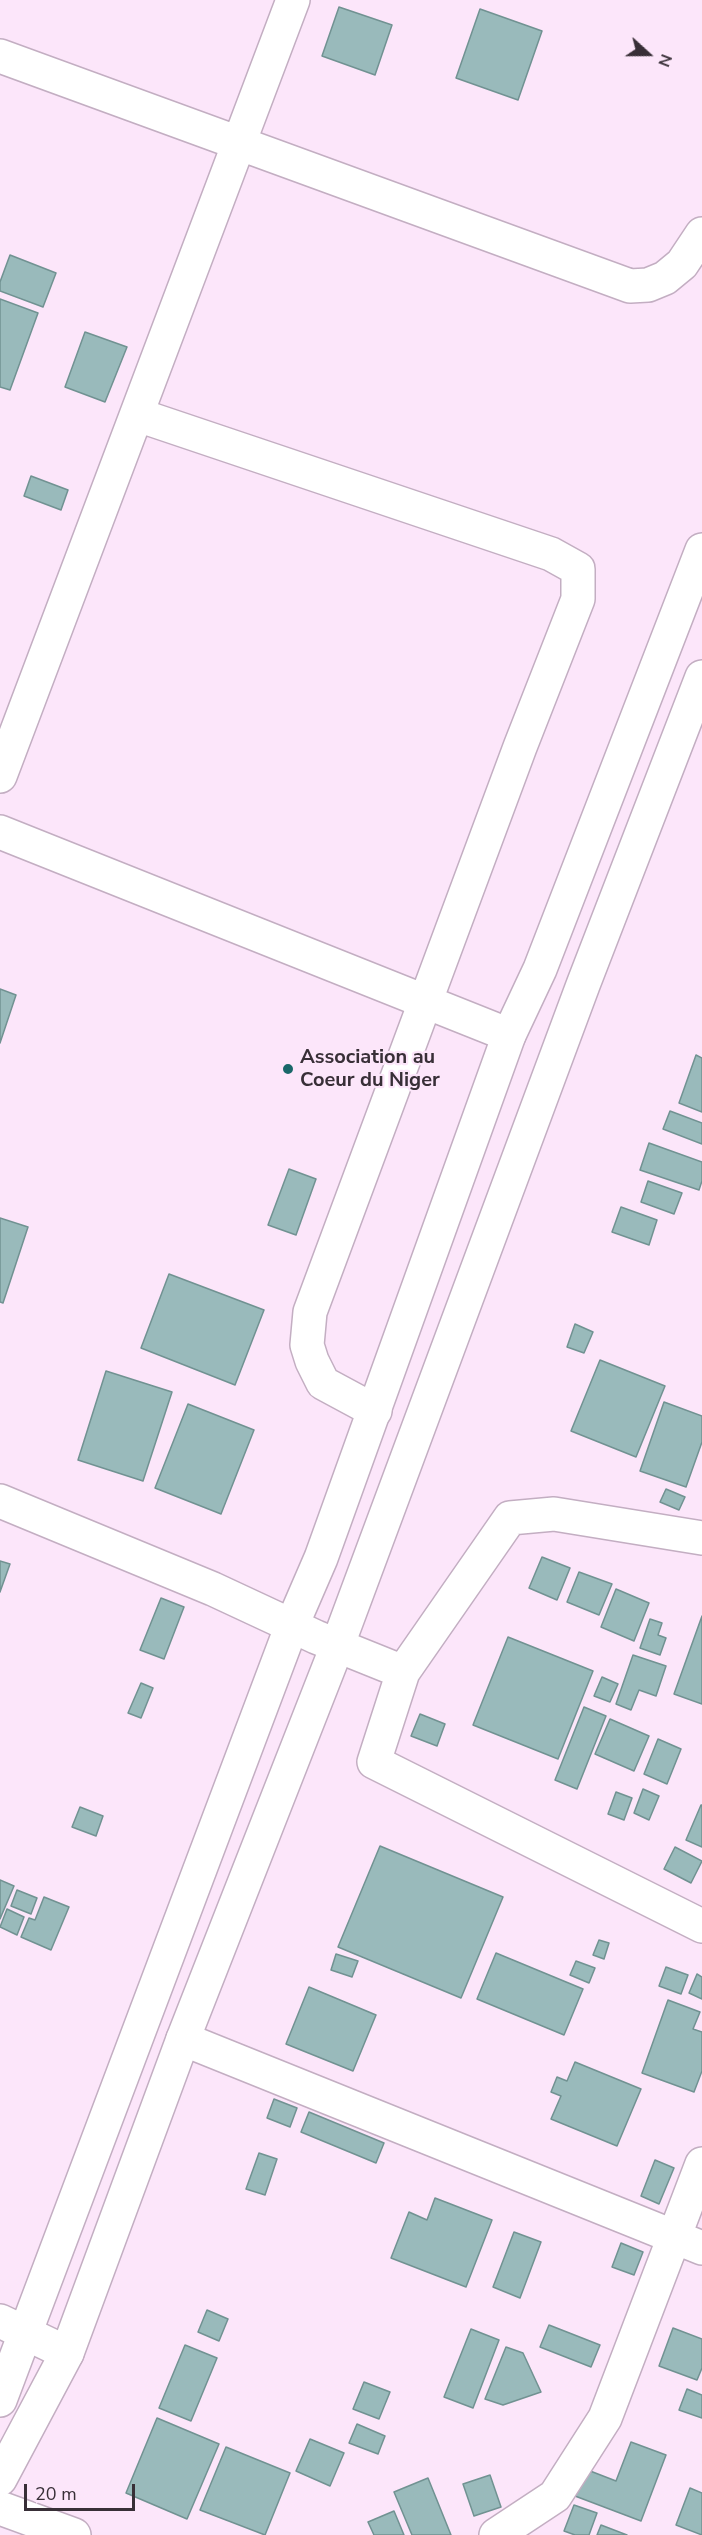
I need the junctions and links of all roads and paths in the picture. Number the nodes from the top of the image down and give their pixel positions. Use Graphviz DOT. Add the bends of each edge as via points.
graph roads {
  1 [pos="293,0"];
  2 [pos="0,56"];
  3 [pos="239,144"];
  4 [pos="702,234"];
  5 [pos="138,415"];
  6 [pos="702,550"];
  7 [pos="702,677"];
  8 [pos="0,776"];
  9 [pos="0,832"];
  10 [pos="425,1002"];
  11 [pos="509,1035"];
  12 [pos="375,1411"];
  13 [pos="0,1501"];
  14 [pos="702,1538"];
  15 [pos="292,1625"];
  16 [pos="338,1644"];
  17 [pos="403,1672"];
  18 [pos="702,1926"];
  19 [pos="183,2039"];
  20 [pos="702,2164"];
  21 [pos="688,2242"];
  22 [pos="13,2327"];
  23 [pos="68,2353"];
  24 [pos="0,2400"];
  25 [pos="0,2479"];
  26 [pos="0,2508"];
  27 [pos="74,2535"];
  28 [pos="496,2535"];
  1 -- 3 [label="main road"];
  2 -- 3 [label="main road"];
  3 -- 4 [label="main road" via="630,286 648,285 665,278 682,264"];
  3 -- 5 [label="main road"];
  5 -- 8 [label="main road"];
  5 -- 10 [label="main road" via="551,554 578,569 578,599"];
  6 -- 11 [label="main road" via="540,969"];
  7 -- 16 [label="main road"];
  9 -- 10 [label="main road"];
  10 -- 11 [label="main road"];
  10 -- 12 [label="main road" via="310,1312 307,1345 323,1383"];
  11 -- 12 [label="main road"];
  12 -- 15 [label="main road"];
  13 -- 15 [label="main road"];
  14 -- 17 [label="main road" via="554,1514 510,1518"];
  15 -- 16 [label="main road"];
  15 -- 22 [label="main road"];
  16 -- 17 [label="main road"];
  16 -- 19 [label="main road"];
  17 -- 18 [label="main road" via="374,1762"];
  19 -- 21 [label="main road"];
  19 -- 23 [label="main road"];
  20 -- 21 [label="main road"];
  21 -- 28 [label="main road" via="605,2418 555,2496"];
  22 -- 23 [label="main road"];
  22 -- 24 [label="main road"];
  23 -- 25 [label="main road"];
  26 -- 27 [label="main road"];
}
